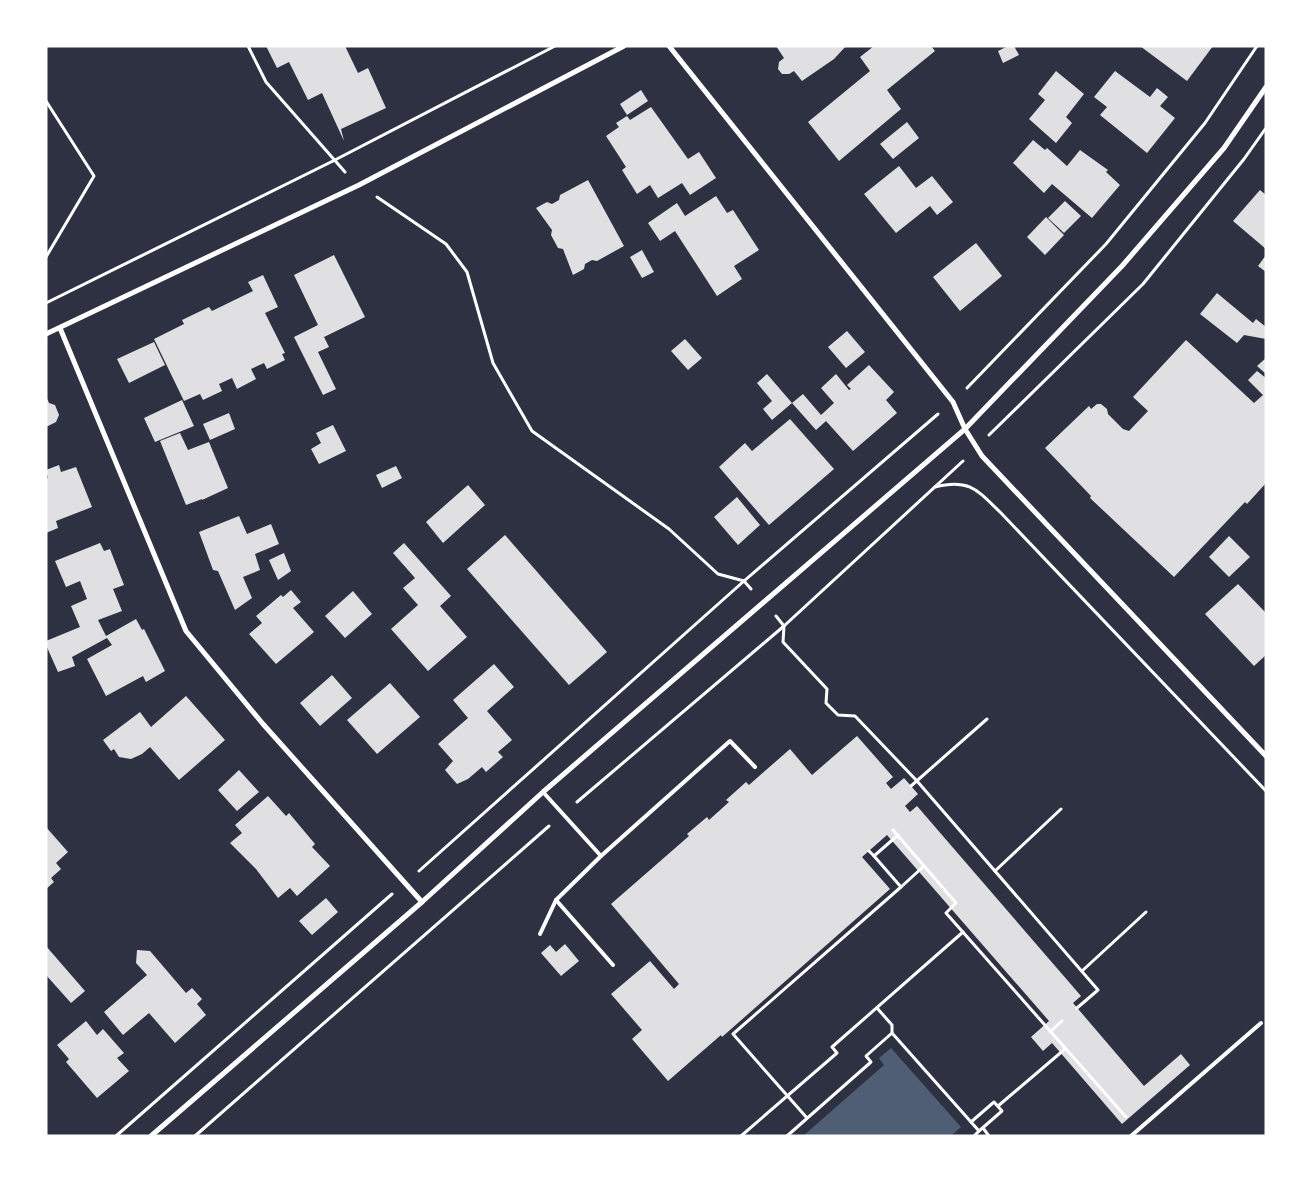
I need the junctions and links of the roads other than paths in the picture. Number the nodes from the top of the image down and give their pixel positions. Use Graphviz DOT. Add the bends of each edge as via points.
graph roads {
  1 [pos="624,46"];
  2 [pos="669,46"];
  3 [pos="1266,87"];
  4 [pos="60,328"];
  5 [pos="46,334"];
  6 [pos="965,428"];
  7 [pos="1266,756"];
  8 [pos="755,767"];
  9 [pos="543,792"];
  10 [pos="601,856"];
  11 [pos="556,900"];
  12 [pos="422,902"];
  13 [pos="540,934"];
  14 [pos="614,965"];
  15 [pos="1261,1023"];
  16 [pos="151,1136"];
  17 [pos="1131,1136"];
  1 -- 4 [label="street" via="359,184"];
  2 -- 6 [label="street" via="952,402"];
  3 -- 6 [label="street" via="1224,148 1122,266"];
  4 -- 5 [label="street"];
  4 -- 12 [label="street" via="186,631 263,724"];
  6 -- 7 [label="street" via="982,456"];
  6 -- 9 [label="street"];
  8 -- 10 [label="lane" via="730,741"];
  9 -- 10 [label="lane"];
  9 -- 12 [label="street"];
  10 -- 11 [label="lane"];
  11 -- 13 [label="lane"];
  11 -- 14 [label="lane"];
  12 -- 16 [label="street"];
  15 -- 17 [label="lane"];
}
